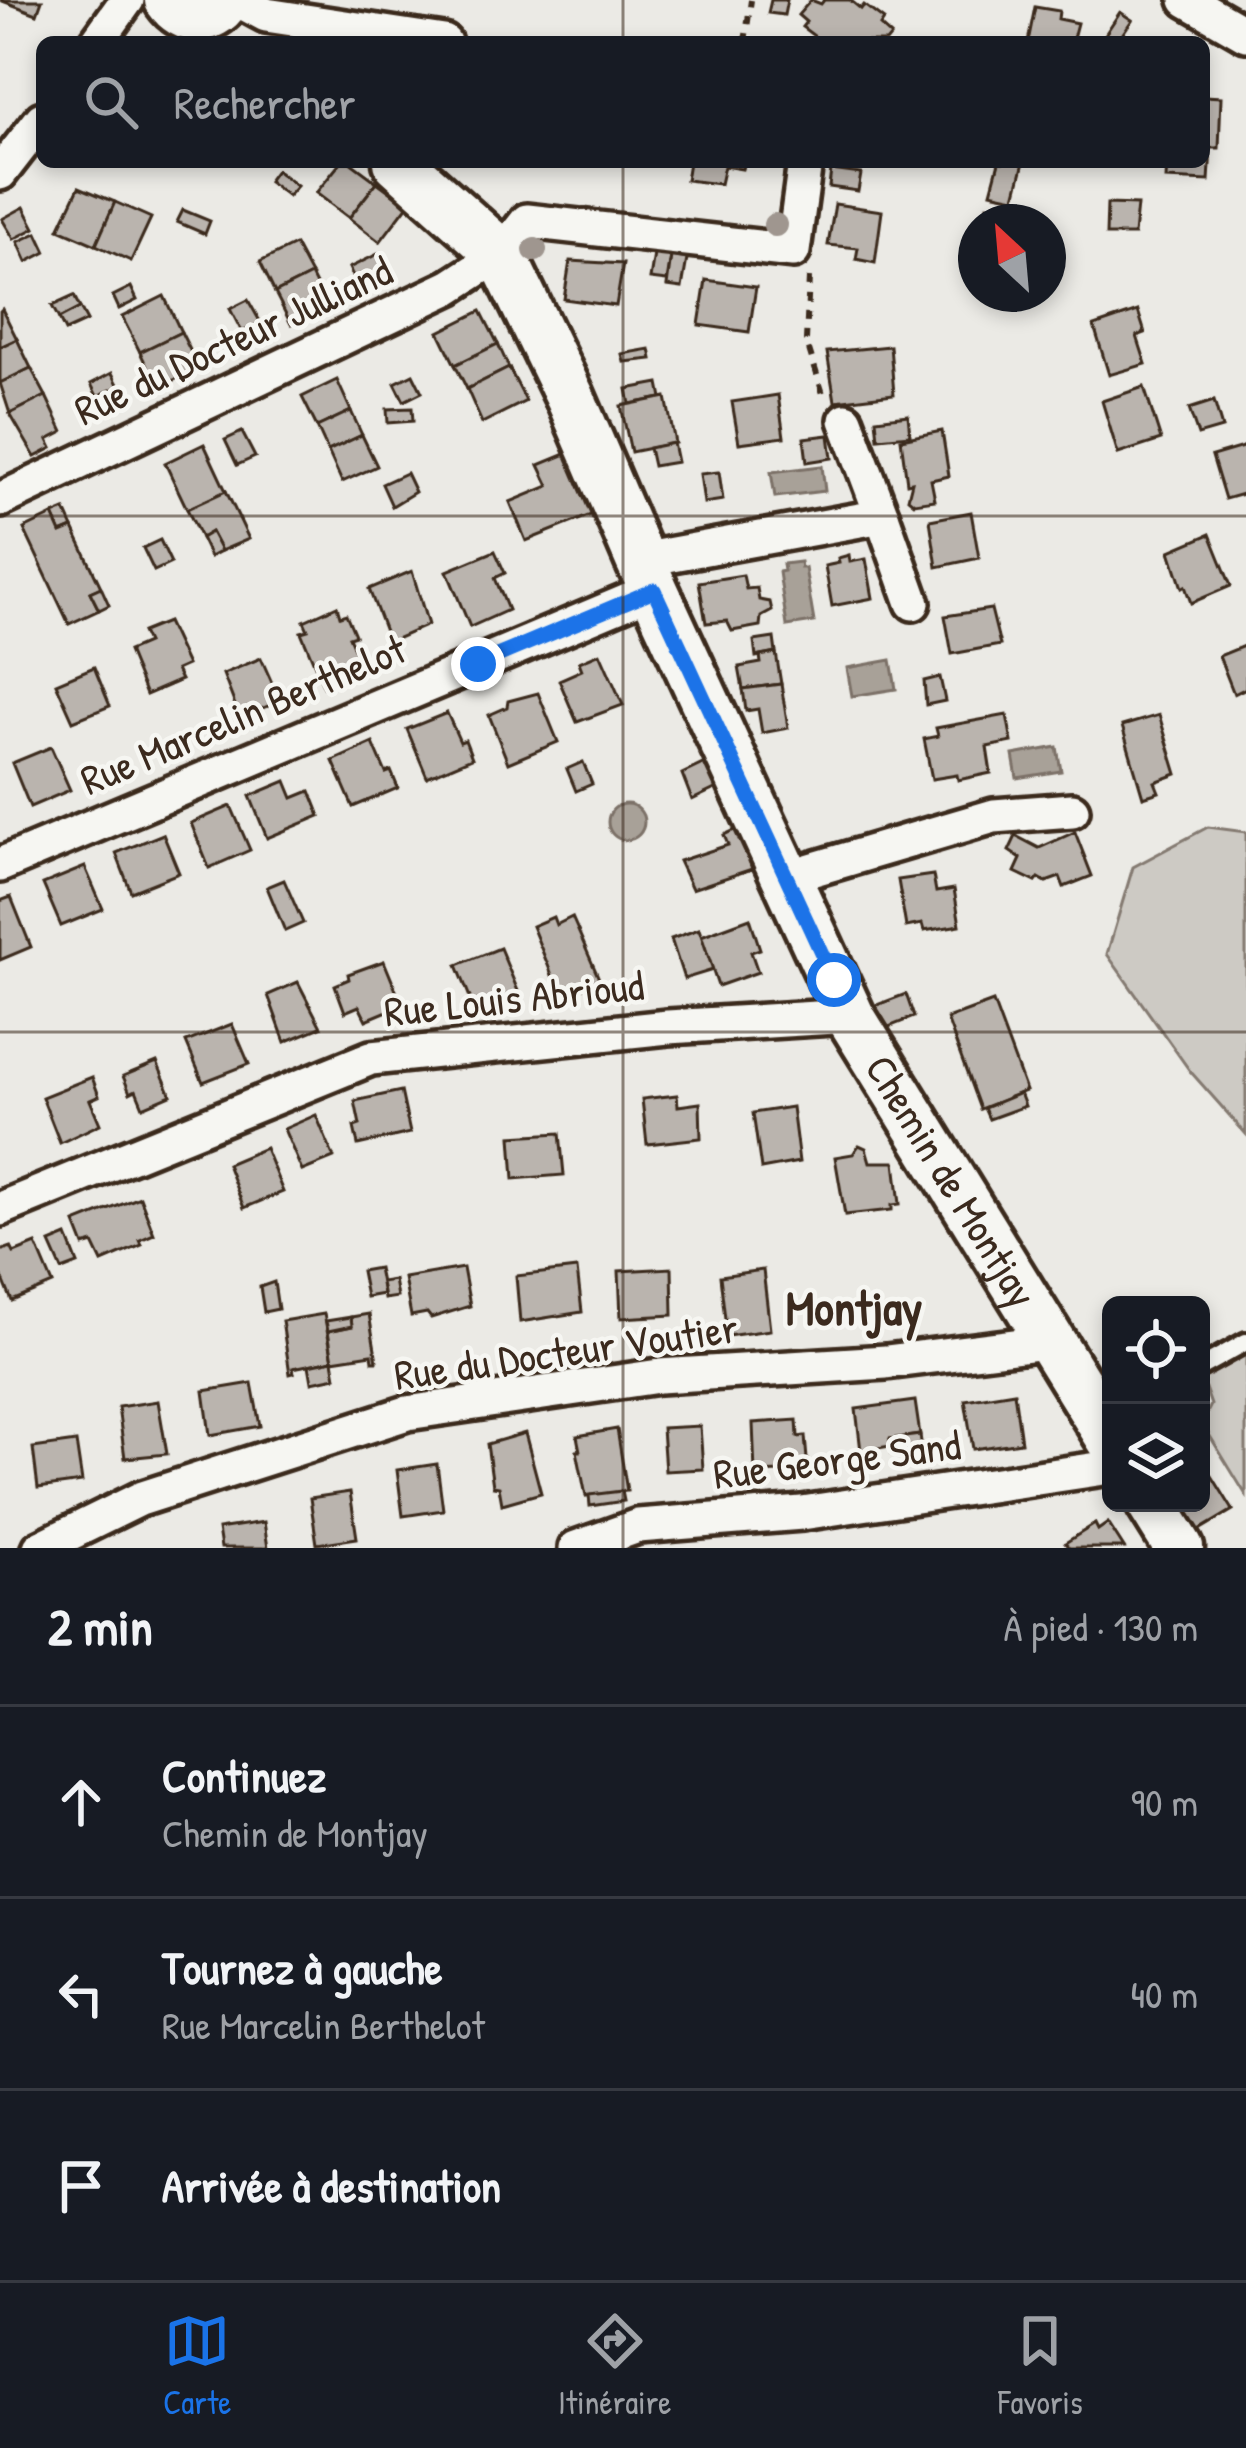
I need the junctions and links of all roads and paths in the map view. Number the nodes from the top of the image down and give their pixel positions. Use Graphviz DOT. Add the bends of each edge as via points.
graph roads {
  1 [pos="128,0"];
  2 [pos="169,0"];
  3 [pos="751,0"];
  4 [pos="1187,0"];
  5 [pos="232,14"];
  6 [pos="1246,34"];
  7 [pos="101,36"];
  8 [pos="404,36"];
  9 [pos="746,36"];
  10 [pos="36,126"];
  11 [pos="405,168"];
  12 [pos="804,168"];
  13 [pos="0,173"];
  14 [pos="793,251"];
  15 [pos="501,254"];
  16 [pos="846,420"];
  17 [pos="3,492"];
  18 [pos="882,516"];
  19 [pos="647,575"];
  20 [pos="914,603"];
  21 [pos="1072,810"];
  22 [pos="0,865"];
  23 [pos="787,877"];
  24 [pos="850,1016"];
  25 [pos="0,1209"];
  26 [pos="1054,1341"];
  27 [pos="1246,1342"];
  28 [pos="1210,1362"];
  29 [pos="1102,1426"];
  30 [pos="1102,1440"];
  31 [pos="1156,1512"];
  32 [pos="802,1513"];
  33 [pos="40,1548"];
  34 [pos="576,1548"];
  35 [pos="805,1548"];
  36 [pos="1179,1548"];
  1 -- 7 [label="street"];
  2 -- 5 [label="street" via="187,17"];
  3 -- 9 [label="path"];
  4 -- 6 [label="street"];
  5 -- 8 [label="street"];
  10 -- 13 [label="street"];
  11 -- 15 [label="street, Chemin de Montjay"];
  12 -- 14 [label="street"];
  14 -- 15 [label="street, Rue du Docteur Julliand" via="527,220"];
  14 -- 16 [label="path" via="810,269 806,340 833,424"];
  15 -- 17 [label="street, Rue du Docteur Julliand" via="450,287"];
  15 -- 19 [label="street, Chemin de Montjay"];
  16 -- 18 [label="street"];
  18 -- 19 [label="street, Rue Marcelin Berthelot" via="658,553"];
  18 -- 20 [label="street"];
  19 -- 22 [label="street, Rue Marcelin Berthelot"];
  19 -- 23 [label="street, Chemin de Montjay"];
  21 -- 23 [label="street" via="994,816"];
  23 -- 24 [label="street, Chemin de Montjay"];
  24 -- 25 [label="street, Rue Louis Abrioud" via="371,1058"];
  24 -- 26 [label="street, Chemin de Montjay"];
  26 -- 29 [label="street, Chemin de Montjay"];
  26 -- 33 [label="street, Rue du Docteur Voutier" via="886,1363 658,1376 407,1414 140,1499"];
  27 -- 28 [label="lane"];
  30 -- 32 [label="street, Rue George Sand"];
  31 -- 36 [label="street"];
  32 -- 34 [label="street, Rue George Sand" via="638,1526"];
  32 -- 35 [label="street"];
}
